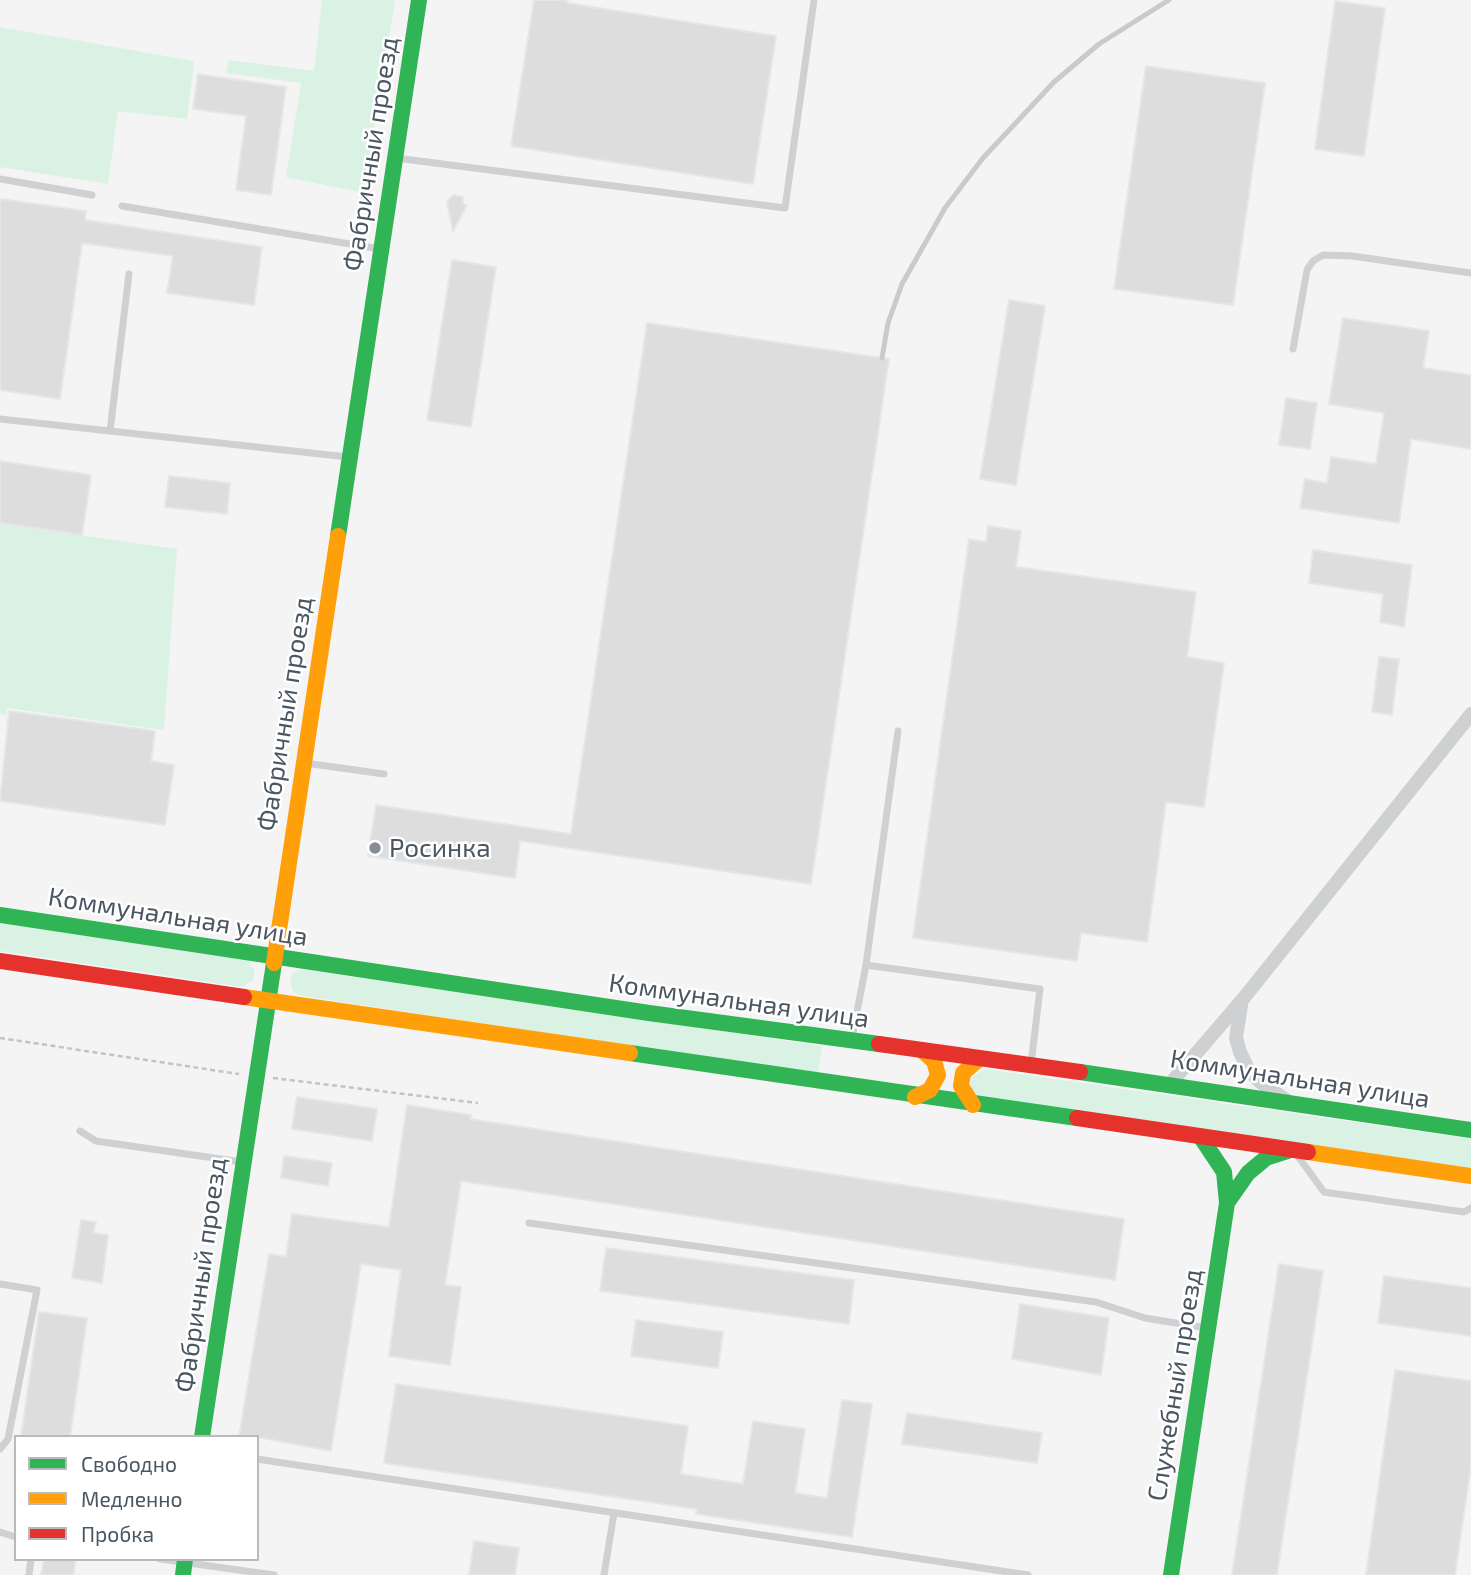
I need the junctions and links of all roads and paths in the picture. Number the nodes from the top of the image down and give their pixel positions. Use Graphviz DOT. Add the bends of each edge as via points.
graph roads {
  1 [pos="419,0"];
  2 [pos="814,0"];
  3 [pos="395,158"];
  4 [pos="0,179"];
  5 [pos="92,195"];
  6 [pos="122,206"];
  7 [pos="381,249"];
  8 [pos="1471,273"];
  9 [pos="129,274"];
  10 [pos="1293,349"];
  11 [pos="0,419"];
  12 [pos="110,431"];
  13 [pos="349,457"];
  14 [pos="1471,714"];
  15 [pos="898,731"];
  16 [pos="302,763"];
  17 [pos="384,774"];
  18 [pos="0,915"];
  19 [pos="273,956"];
  20 [pos="0,961"];
  21 [pos="866,965"];
  22 [pos="1243,999"];
  23 [pos="266,1001"];
  24 [pos="852,1042"];
  25 [pos="925,1053"];
  26 [pos="979,1059"];
  27 [pos="1031,1065"];
  28 [pos="1170,1084"];
  29 [pos="915,1097"];
  30 [pos="1290,1103"];
  31 [pos="973,1104"];
  32 [pos="1471,1130"];
  33 [pos="80,1131"];
  34 [pos="1200,1136"];
  35 [pos="1293,1149"];
  36 [pos="242,1162"];
  37 [pos="1471,1176"];
  38 [pos="1227,1203"];
  39 [pos="1471,1208"];
  40 [pos="528,1223"];
  41 [pos="0,1284"];
  42 [pos="1208,1329"];
  43 [pos="202,1435"];
  44 [pos="0,1449"];
  45 [pos="259,1459"];
  46 [pos="614,1513"];
  47 [pos="167,1561"];
  48 [pos="184,1566"];
  49 [pos="274,1575"];
  50 [pos="604,1575"];
  51 [pos="1028,1575"];
  52 [pos="1171,1575"];
  1 -- 3 [label="main road, Фабричный проезд"];
  2 -- 3 [label="lane" via="785,208"];
  3 -- 7 [label="main road, Фабричный проезд"];
  4 -- 5 [label="lane"];
  6 -- 7 [label="lane"];
  7 -- 13 [label="main road, Фабричный проезд"];
  8 -- 10 [label="lane" via="1323,255 1307,270"];
  9 -- 12 [label="lane"];
  11 -- 12 [label="lane"];
  12 -- 13 [label="lane"];
  13 -- 16 [label="main road, Фабричный проезд"];
  14 -- 22 [label="street"];
  15 -- 21 [label="lane"];
  16 -- 17 [label="lane"];
  16 -- 19 [label="main road, Фабричный проезд"];
  18 -- 19 [label="main road, Коммунальная улица"];
  19 -- 23 [label="main road, Фабричный проезд"];
  19 -- 24 [label="main road, Коммунальная улица"];
  20 -- 23 [label="main road"];
  21 -- 24 [label="lane"];
  21 -- 27 [label="lane" via="1040,989"];
  22 -- 28 [label="street"];
  22 -- 30 [label="street" via="1237,1021 1240,1052 1260,1082"];
  23 -- 29 [label="main road"];
  23 -- 36 [label="main road, Фабричный проезд"];
  24 -- 25 [label="main road, Коммунальная улица"];
  25 -- 26 [label="main road, Коммунальная улица"];
  25 -- 29 [label="main road" via="934,1061 938,1075 930,1090"];
  26 -- 27 [label="main road, Коммунальная улица"];
  26 -- 31 [label="main road" via="963,1073 961,1086"];
  27 -- 28 [label="main road, Коммунальная улица"];
  28 -- 30 [label="main road, Коммунальная улица"];
  29 -- 31 [label="main road"];
  30 -- 32 [label="main road, Коммунальная улица"];
  31 -- 34 [label="main road"];
  33 -- 36 [label="lane" via="96,1141"];
  34 -- 35 [label="main road"];
  34 -- 38 [label="main road, Служебный проезд" via="1224,1172"];
  35 -- 37 [label="main road"];
  35 -- 38 [label="main road, Служебный проезд" via="1266,1158 1248,1173"];
  35 -- 39 [label="lane" via="1324,1192 1464,1212"];
  36 -- 43 [label="main road, Фабричный проезд"];
  38 -- 42 [label="main road, Служебный проезд"];
  40 -- 42 [label="lane" via="1096,1302 1145,1318"];
  41 -- 44 [label="lane" via="37,1290 8,1439"];
  42 -- 52 [label="main road, Служебный проезд"];
  45 -- 46 [label="lane"];
  46 -- 50 [label="lane"];
  46 -- 51 [label="lane"];
  47 -- 48 [label="lane"];
  48 -- 49 [label="lane"];
}
